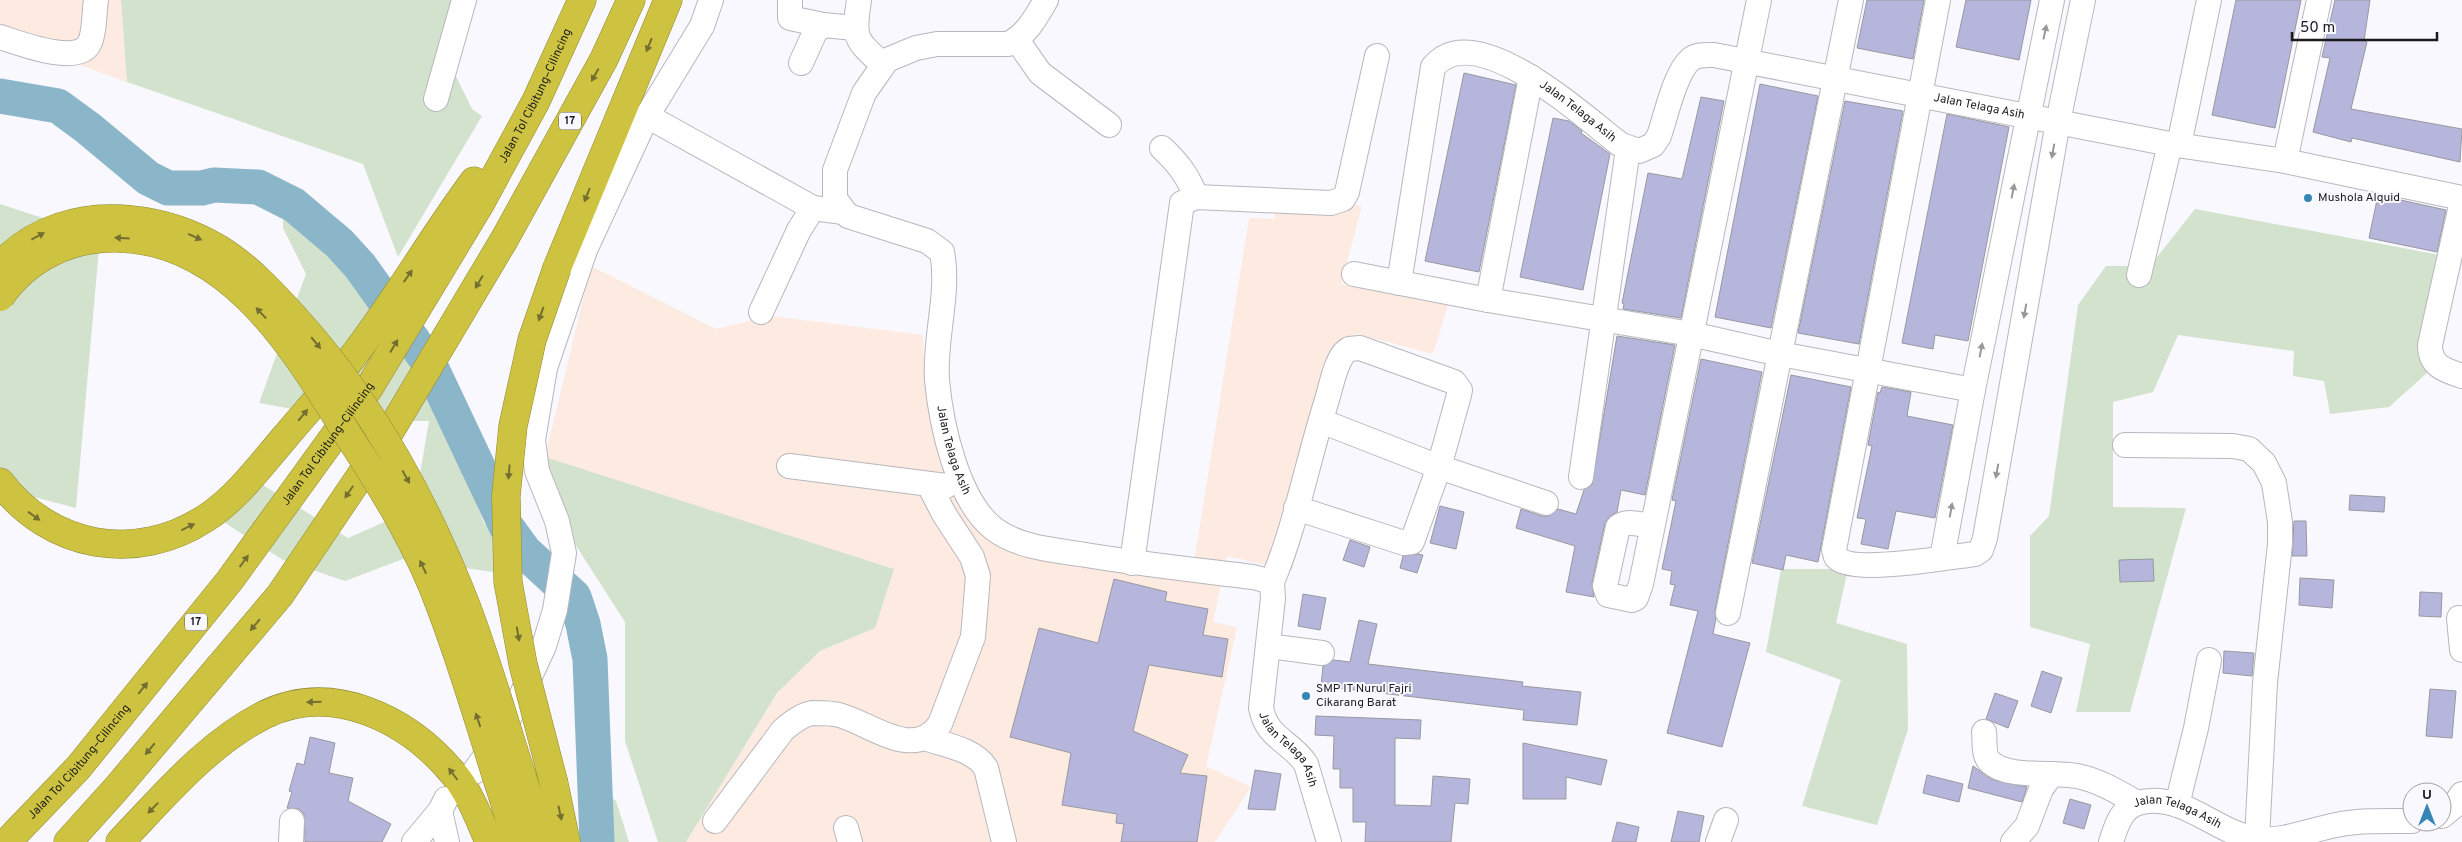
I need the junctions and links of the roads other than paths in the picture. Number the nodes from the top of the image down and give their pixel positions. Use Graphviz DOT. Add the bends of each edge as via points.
graph roads {
  1 [pos="96,0"];
  2 [pos="464,0"];
  3 [pos="582,0"];
  4 [pos="632,0"];
  5 [pos="668,0"];
  6 [pos="711,0"];
  7 [pos="790,0"];
  8 [pos="859,0"];
  9 [pos="1046,0"];
  10 [pos="1759,0"];
  11 [pos="1851,0"];
  12 [pos="1938,0"];
  13 [pos="2052,0"];
  14 [pos="2083,0"];
  15 [pos="2209,0"];
  16 [pos="2319,0"];
  17 [pos="822,25"];
  18 [pos="855,28"];
  19 [pos="0,37"];
  20 [pos="1017,40"];
  21 [pos="1378,56"];
  22 [pos="1747,61"];
  23 [pos="801,63"];
  24 [pos="883,65"];
  25 [pos="1531,77"];
  26 [pos="1835,78"];
  27 [pos="1919,94"];
  28 [pos="436,99"];
  29 [pos="647,116"];
  30 [pos="2028,117"];
  31 [pos="2058,122"];
  32 [pos="1109,125"];
  33 [pos="2175,145"];
  34 [pos="1162,148"];
  35 [pos="1628,149"];
  36 [pos="2285,161"];
  37 [pos="476,193"];
  38 [pos="1196,197"];
  39 [pos="2462,199"];
  40 [pos="813,208"];
  41 [pos="843,212"];
  42 [pos="0,266"];
  43 [pos="1354,274"];
  44 [pos="2139,275"];
  45 [pos="1399,283"];
  46 [pos="0,297"];
  47 [pos="1488,300"];
  48 [pos="761,312"];
  49 [pos="1602,318"];
  50 [pos="1691,334"];
  51 [pos="1780,354"];
  52 [pos="1869,370"];
  53 [pos="2462,376"];
  54 [pos="1973,390"];
  55 [pos="1320,421"];
  56 [pos="2125,445"];
  57 [pos="789,466"];
  58 [pos="1439,467"];
  59 [pos="1581,477"];
  60 [pos="0,482"];
  61 [pos="929,485"];
  62 [pos="964,488"];
  63 [pos="1546,503"];
  64 [pos="1296,508"];
  65 [pos="1651,526"];
  66 [pos="1942,558"];
  67 [pos="1132,563"];
  68 [pos="1272,582"];
  69 [pos="1728,613"];
  70 [pos="2459,618"];
  71 [pos="1268,646"];
  72 [pos="2462,650"];
  73 [pos="1322,653"];
  74 [pos="2208,660"];
  75 [pos="1984,732"];
  76 [pos="924,738"];
  77 [pos="474,772"];
  78 [pos="2052,774"];
  79 [pos="2462,794"];
  80 [pos="516,798"];
  81 [pos="2136,803"];
  82 [pos="2177,805"];
  83 [pos="2452,808"];
  84 [pos="715,821"];
  85 [pos="2402,822"];
  86 [pos="2257,839"];
  87 [pos="7,842"];
  88 [pos="68,842"];
  89 [pos="120,842"];
  90 [pos="414,842"];
  91 [pos="447,842"];
  92 [pos="489,842"];
  93 [pos="516,842"];
  94 [pos="544,842"];
  95 [pos="566,842"];
  96 [pos="1004,842"];
  97 [pos="1329,842"];
  98 [pos="2013,842"];
  99 [pos="2111,842"];
  1 -- 19 [label="street" via="91,42 83,51 73,54 56,52"];
  2 -- 28 [label="street"];
  3 -- 37 [label="highway, Jalan Tol Cibitung–Cilincing / 17" via="536,101"];
  4 -- 88 [label="highway, 17, one-way" via="604,60 504,240 386,438 280,595"];
  5 -- 95 [label="highway, one-way, bridge" via="557,268 532,340 515,416 506,496 508,582 523,664"];
  6 -- 29 [label="street" via="702,26"];
  7 -- 17 [label="street" via="790,18"];
  8 -- 18 [label="street"];
  9 -- 20 [label="street"];
  10 -- 22 [label="street"];
  11 -- 26 [label="street"];
  12 -- 27 [label="street"];
  30 -- 13 [label="street, one-way"];
  14 -- 31 [label="street"];
  15 -- 33 [label="street"];
  16 -- 36 [label="street"];
  17 -- 18 [label="street"];
  17 -- 23 [label="street" via="815,32"];
  18 -- 24 [label="street" via="862,45"];
  20 -- 24 [label="street" via="1008,44 937,44 916,48"];
  20 -- 32 [label="street" via="1040,73"];
  21 -- 38 [label="street" via="1343,199 1331,203"];
  22 -- 26 [label="street, Jalan Telaga Asih"];
  22 -- 35 [label="street, Jalan Telaga Asih" via="1714,55 1692,58 1682,69 1653,145 1640,151"];
  22 -- 50 [label="street"];
  24 -- 41 [label="street" via="864,93 835,170 835,200"];
  25 -- 35 [label="street, Jalan Telaga Asih"];
  25 -- 45 [label="street, Jalan Telaga Asih" via="1501,60 1468,52 1446,55 1432,67"];
  25 -- 47 [label="street"];
  26 -- 27 [label="street, Jalan Telaga Asih"];
  26 -- 51 [label="street"];
  27 -- 30 [label="street, Jalan Telaga Asih"];
  27 -- 52 [label="street"];
  29 -- 40 [label="street"];
  29 -- 77 [label="street" via="585,250 544,368 533,440 537,471 557,521 564,553 555,610 544,646 521,696 497,740"];
  30 -- 31 [label="street, Jalan Telaga Asih"];
  54 -- 30 [label="street, one-way"];
  31 -- 33 [label="street, Jalan Telaga Asih"];
  31 -- 66 [label="street, one-way" via="1985,538 1981,550 1975,554"];
  33 -- 36 [label="street, Jalan Telaga Asih"];
  33 -- 44 [label="street"];
  34 -- 38 [label="street" via="1189,179"];
  35 -- 49 [label="street"];
  36 -- 39 [label="street, Jalan Telaga Asih"];
  60 -- 37 [label="highway, one-way" via="24,509 38,519 94,542 125,545 170,536 204,519 238,491 351,359"];
  87 -- 37 [label="highway, Jalan Tol Cibitung–Cilincing / 17, one-way" via="78,768 230,580 369,388"];
  38 -- 67 [label="street" via="1182,203 1180,212"];
  39 -- 53 [label="street, Jalan Telaga Asih" via="2430,355 2444,370"];
  40 -- 41 [label="street"];
  40 -- 48 [label="street" via="798,230"];
  41 -- 62 [label="street, Jalan Telaga Asih" via="869,224 927,241 942,252 944,273 936,365 939,400 950,448"];
  42 -- 80 [label="highway, one-way, bridge" via="26,243 69,223 104,218 140,220 191,235 220,250 280,301 340,373 381,432 424,510 465,604"];
  43 -- 45 [label="street"];
  45 -- 47 [label="street"];
  80 -- 46 [label="highway, one-way, bridge" via="441,607 398,514 291,346 250,301 219,273 194,257 145,240 112,238 78,241 49,252 23,270"];
  47 -- 49 [label="street"];
  49 -- 50 [label="street"];
  49 -- 59 [label="street"];
  50 -- 51 [label="street"];
  50 -- 65 [label="street"];
  51 -- 52 [label="street"];
  51 -- 69 [label="street"];
  52 -- 54 [label="street"];
  52 -- 66 [label="street" via="1834,550 1836,557 1844,562 1898,564"];
  66 -- 54 [label="street, one-way"];
  55 -- 58 [label="street"];
  55 -- 58 [label="street" via="1341,356 1349,349 1360,348 1454,382 1460,390"];
  55 -- 64 [label="street"];
  56 -- 86 [label="street" via="2250,449 2264,463 2274,483 2279,502 2280,544 2265,683"];
  57 -- 61 [label="street"];
  58 -- 63 [label="street"];
  58 -- 64 [label="street" via="1412,542 1404,543"];
  61 -- 62 [label="street"];
  61 -- 76 [label="street" via="972,557 978,576 974,637 940,724"];
  62 -- 67 [label="street, Jalan Telaga Asih" via="994,529 1016,541"];
  64 -- 68 [label="street" via="1287,545"];
  67 -- 68 [label="street, Jalan Telaga Asih"];
  68 -- 71 [label="street, Jalan Telaga Asih"];
  70 -- 72 [label="street"];
  71 -- 73 [label="street"];
  71 -- 97 [label="street, Jalan Telaga Asih" via="1261,708 1263,718 1274,736 1302,757 1306,764"];
  74 -- 82 [label="street"];
  75 -- 78 [label="street" via="1986,758 1991,763 2014,772"];
  76 -- 84 [label="street" via="892,738 837,714 811,714 796,719 782,730"];
  76 -- 96 [label="street" via="972,754 980,760 986,768"];
  78 -- 81 [label="street" via="2090,780"];
  78 -- 98 [label="street" via="2041,789 2027,826"];
  79 -- 83 [label="street"];
  80 -- 93 [label="highway"];
  80 -- 94 [label="highway"];
  81 -- 82 [label="street, Jalan Telaga Asih" via="2157,801"];
  81 -- 99 [label="street, Jalan Telaga Asih" via="2123,813"];
  82 -- 86 [label="street, Jalan Telaga Asih"];
  85 -- 86 [label="street, Jalan Telaga Asih" via="2354,822 2282,838"];
  92 -- 89 [label="highway, one-way" via="454,773 418,739 366,710 314,702 281,708 236,732 193,766"];
  90 -- 91 [label="street" via="443,805"];
}
